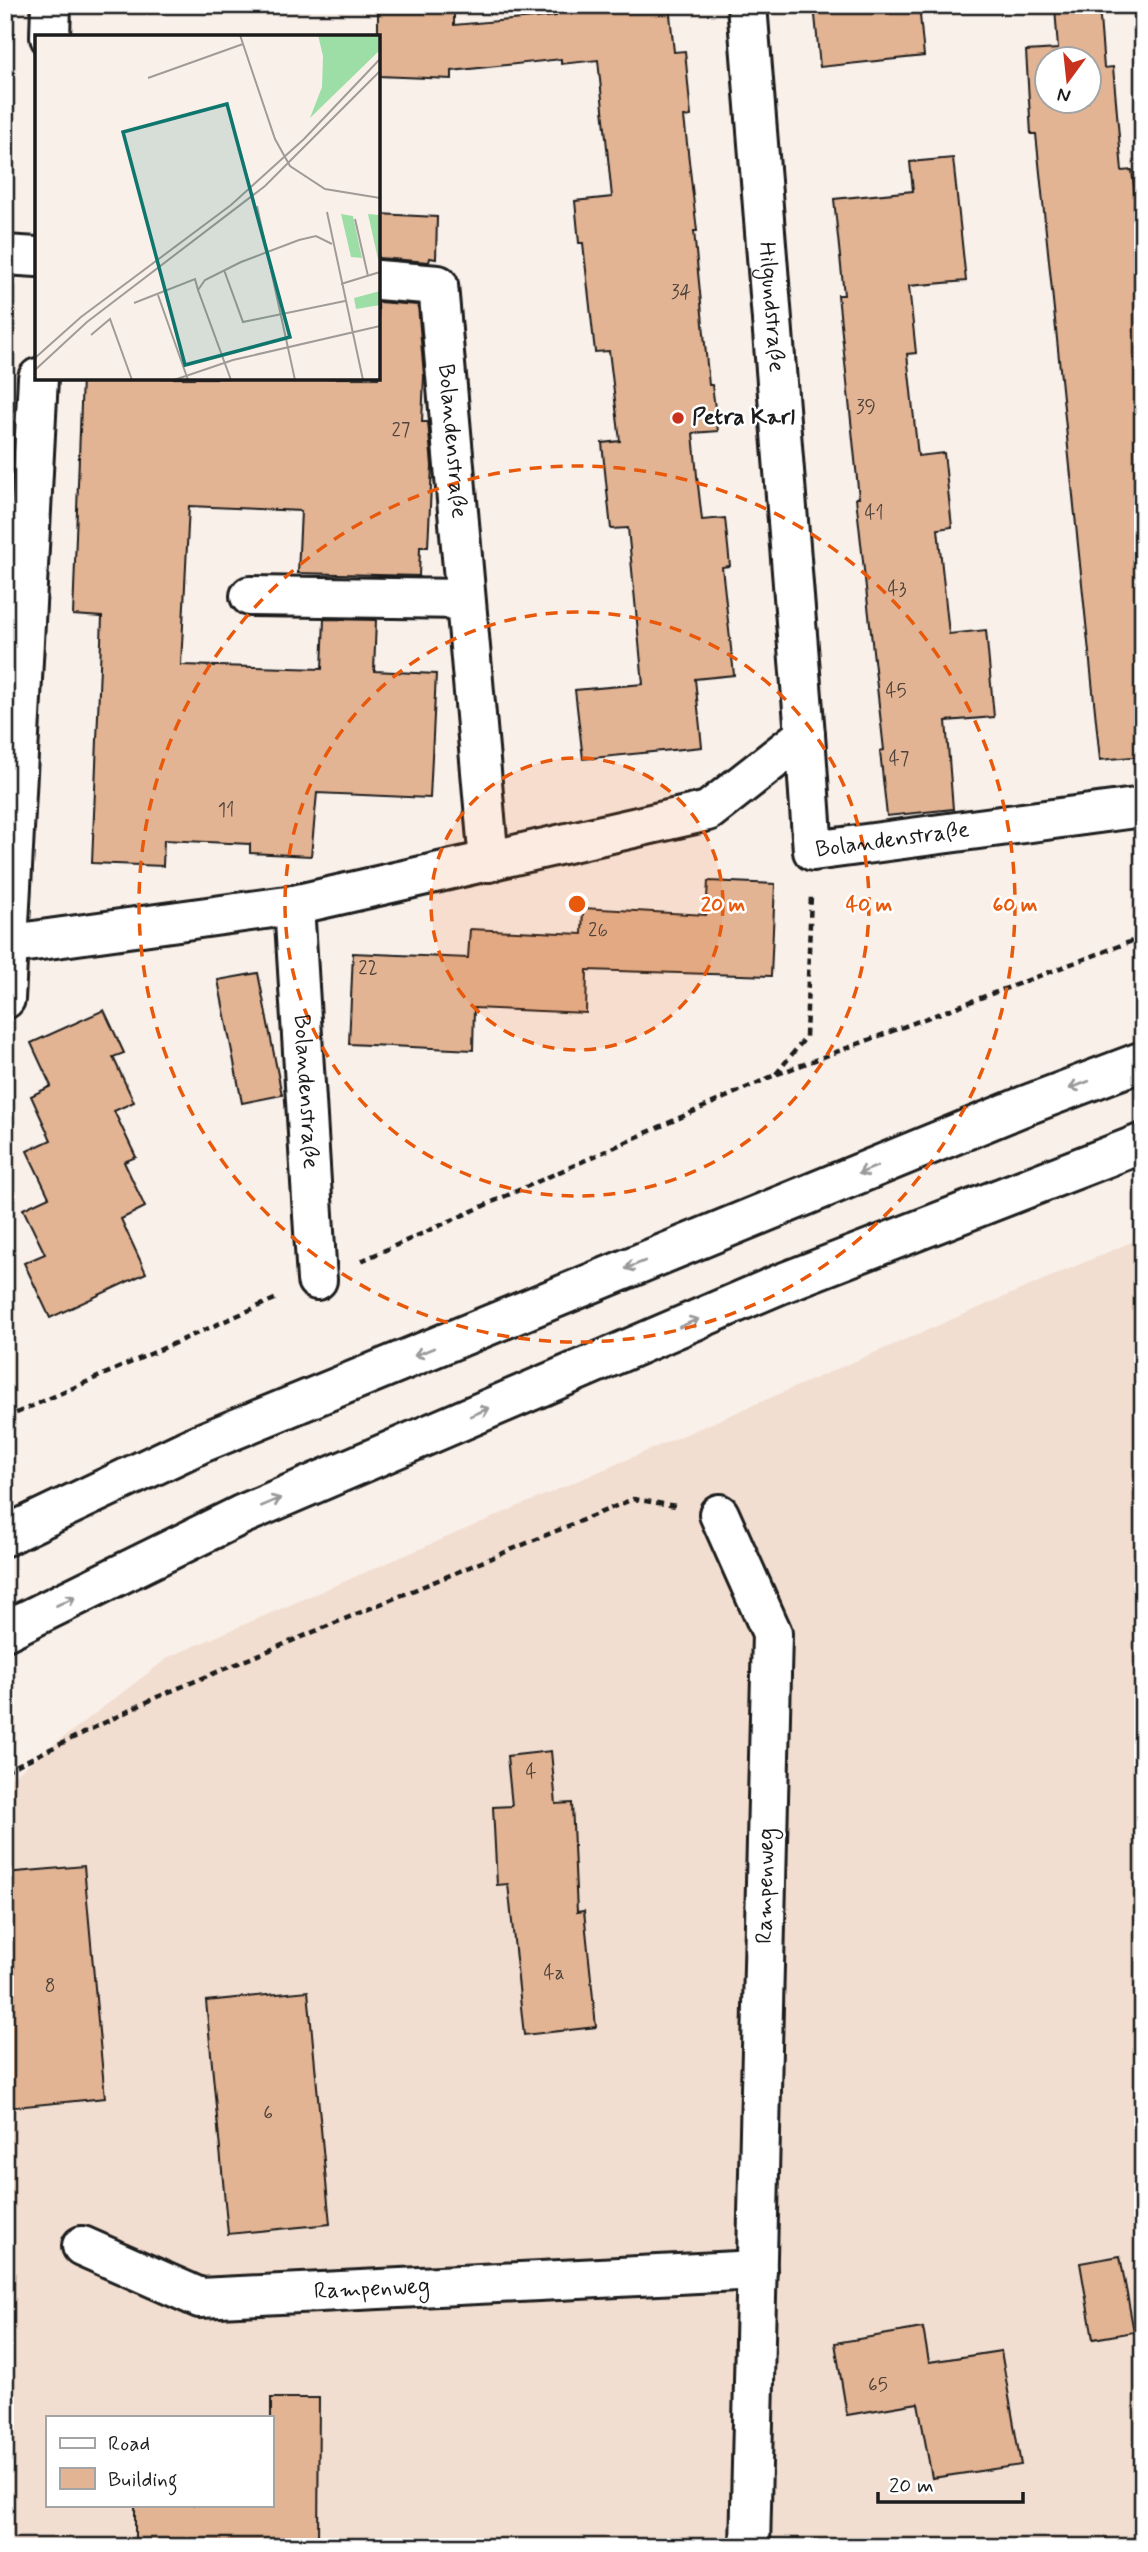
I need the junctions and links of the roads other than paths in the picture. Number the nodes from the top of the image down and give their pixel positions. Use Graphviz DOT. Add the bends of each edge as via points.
graph roads {
  1 [pos="51,5"];
  2 [pos="747,5"];
  3 [pos="50,35"];
  4 [pos="5,255"];
  5 [pos="35,257"];
  6 [pos="380,281"];
  7 [pos="38,380"];
  8 [pos="250,596"];
  9 [pos="465,599"];
  10 [pos="806,735"];
  11 [pos="1143,807"];
  12 [pos="489,862"];
  13 [pos="294,905"];
  14 [pos="7,945"];
  15 [pos="5,999"];
  16 [pos="1143,1061"];
  17 [pos="1143,1143"];
  18 [pos="317,1280"];
  19 [pos="719,1514"];
  20 [pos="5,1536"];
  21 [pos="5,1632"];
  22 [pos="82,2246"];
  23 [pos="757,2270"];
  24 [pos="750,2547"];
  1 -- 3 [label="main road"];
  2 -- 10 [label="main road, Hilgundstraße"];
  4 -- 5 [label="main road"];
  6 -- 9 [label="main road, Bolandenstraße" via="438,285"];
  7 -- 14 [label="main road"];
  8 -- 9 [label="main road"];
  9 -- 12 [label="main road, Bolandenstraße"];
  10 -- 11 [label="main road, Bolandenstraße" via="813,851"];
  10 -- 12 [label="main road" via="708,811"];
  12 -- 13 [label="main road"];
  13 -- 14 [label="main road"];
  13 -- 18 [label="main road, Bolandenstraße"];
  14 -- 15 [label="main road"];
  16 -- 20 [label="main road, one-way" via="1024,1105 199,1444"];
  21 -- 17 [label="main road, one-way" via="254,1509 780,1284"];
  19 -- 23 [label="main road, Rampenweg" via="772,1633"];
  22 -- 23 [label="main road, Rampenweg" via="200,2298"];
  23 -- 24 [label="main road, Rampenweg"];
}
